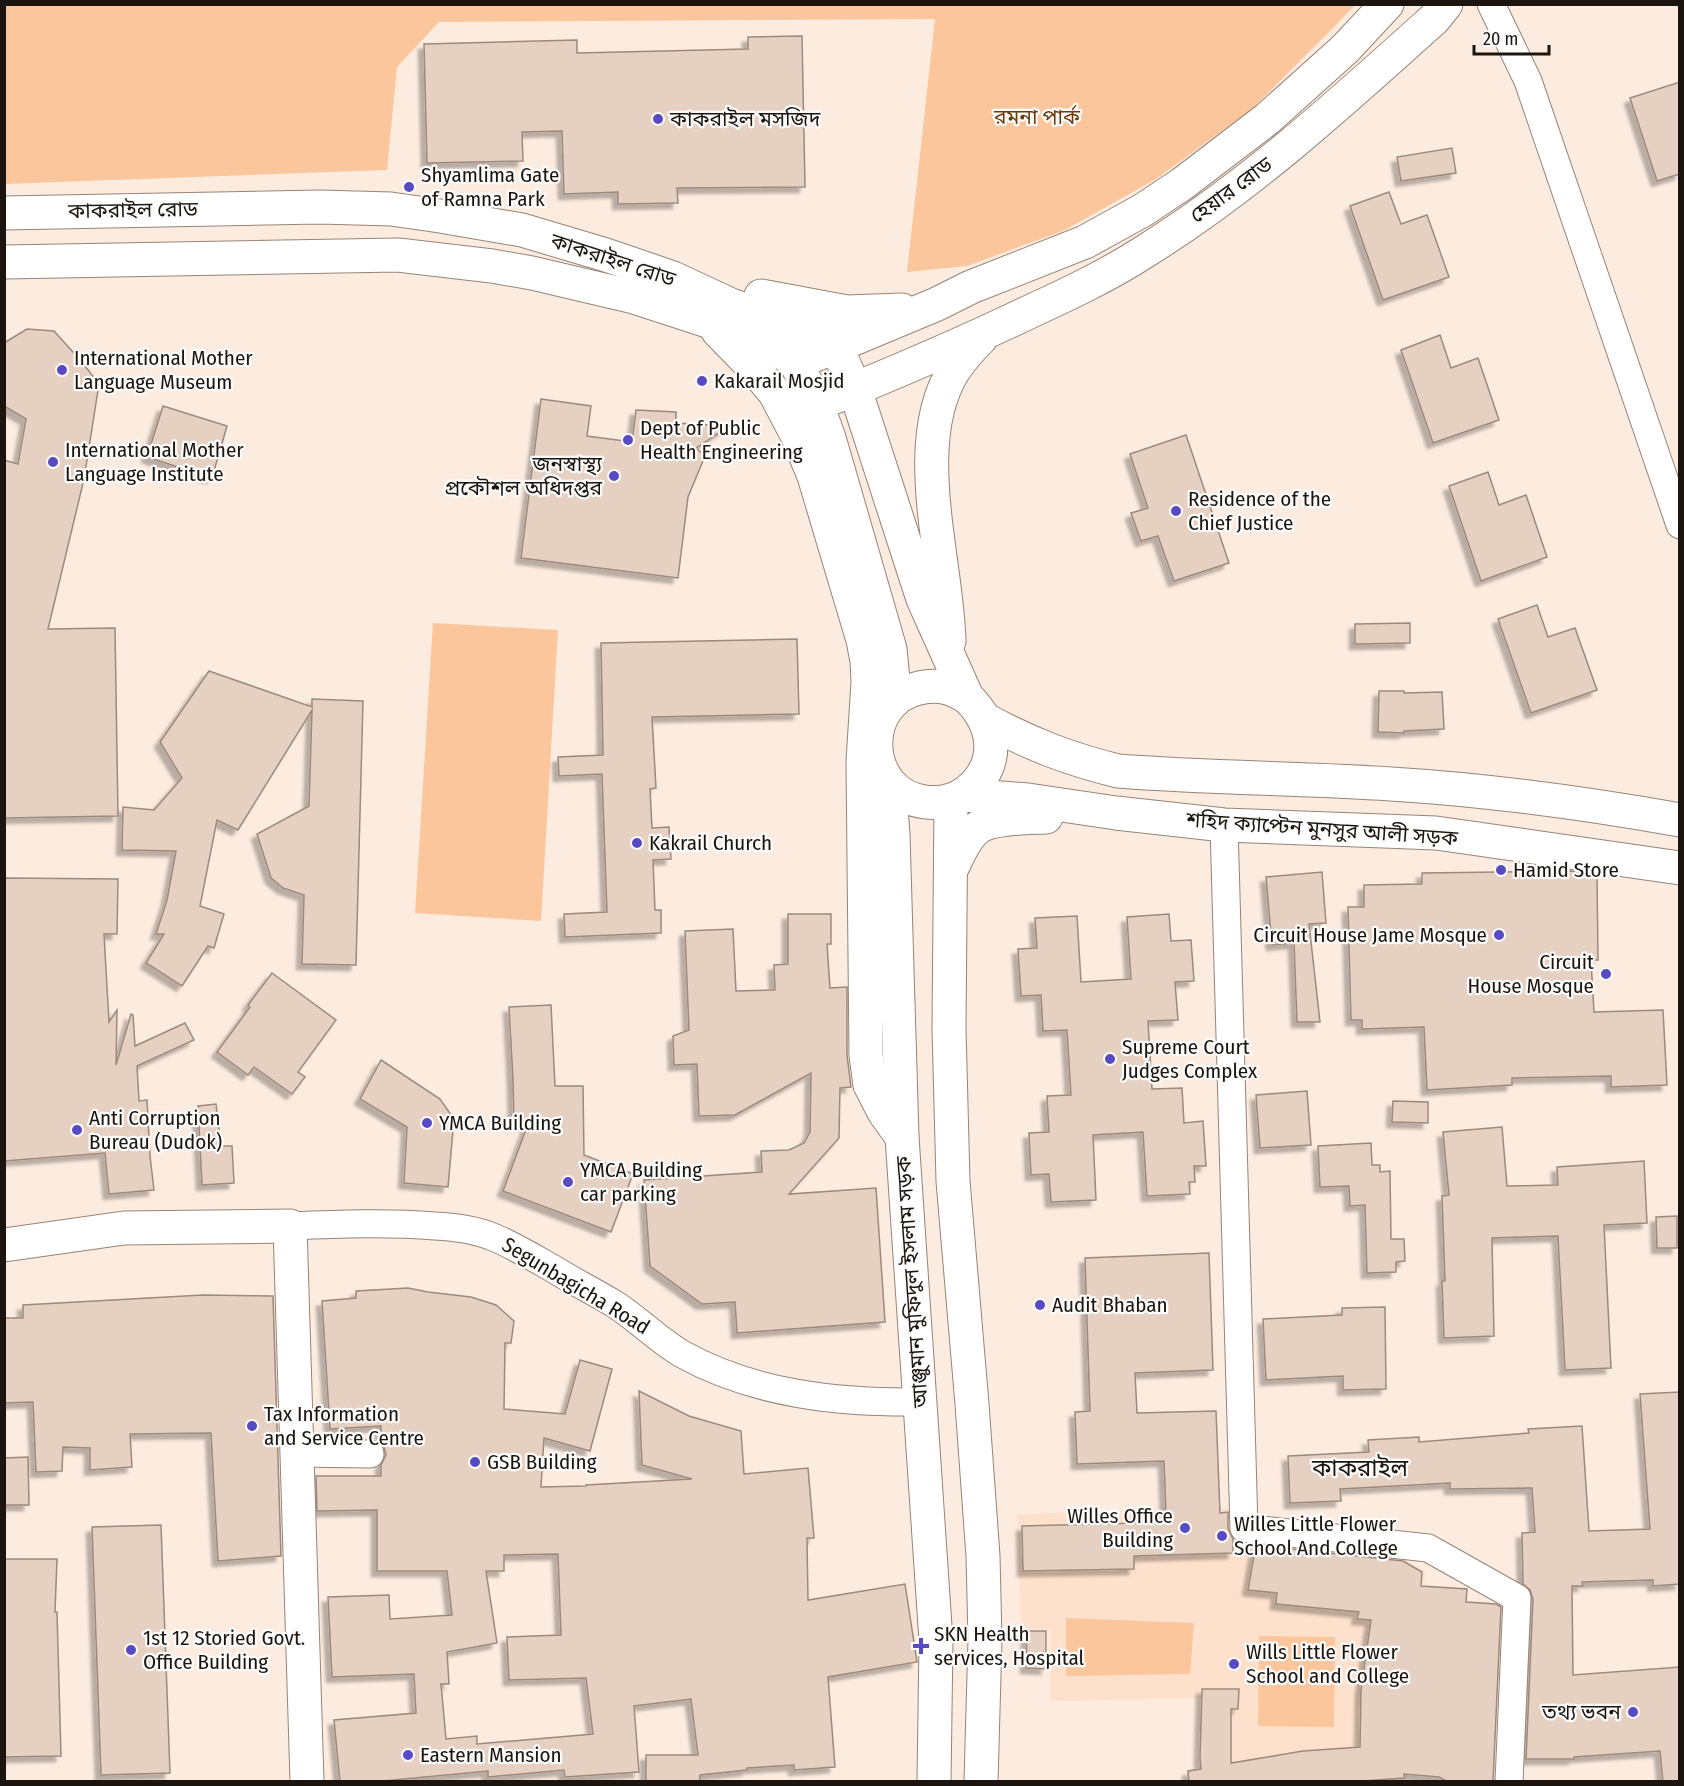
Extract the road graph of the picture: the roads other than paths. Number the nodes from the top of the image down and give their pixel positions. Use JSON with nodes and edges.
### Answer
{"nodes":[{"id":1,"x":1387,"y":4,"type":"edge"},
{"id":2,"x":1446,"y":4,"type":"edge"},
{"id":3,"x":1491,"y":4,"type":"edge"},
{"id":4,"x":4,"y":213,"type":"edge"},
{"id":5,"x":4,"y":262,"type":"edge"},
{"id":6,"x":673,"y":278,"type":"junction"},
{"id":7,"x":937,"y":304,"type":"junction"},
{"id":8,"x":708,"y":321,"type":"junction"},
{"id":9,"x":986,"y":332,"type":"junction"},
{"id":10,"x":836,"y":346,"type":"junction"},
{"id":11,"x":796,"y":363,"type":"junction"},
{"id":12,"x":855,"y":389,"type":"junction"},
{"id":13,"x":817,"y":405,"type":"junction"},
{"id":14,"x":1680,"y":525,"type":"edge"},
{"id":15,"x":950,"y":660,"type":"junction"},
{"id":16,"x":977,"y":708,"type":"junction"},
{"id":17,"x":881,"y":717,"type":"junction"},
{"id":18,"x":889,"y":783,"type":"junction"},
{"id":19,"x":957,"y":798,"type":"junction"},
{"id":20,"x":1116,"y":813,"type":"junction"},
{"id":21,"x":1680,"y":820,"type":"edge"},
{"id":22,"x":1224,"y":825,"type":"junction"},
{"id":23,"x":1680,"y":868,"type":"edge"},
{"id":24,"x":949,"y":874,"type":"junction"},
{"id":25,"x":903,"y":1137,"type":"junction"},
{"id":26,"x":290,"y":1226,"type":"junction"},
{"id":27,"x":4,"y":1245,"type":"edge"},
{"id":28,"x":920,"y":1402,"type":"junction"},
{"id":29,"x":297,"y":1453,"type":"junction"},
{"id":30,"x":370,"y":1454,"type":"dead end"},
{"id":31,"x":307,"y":1782,"type":"edge"},
{"id":32,"x":934,"y":1782,"type":"edge"},
{"id":33,"x":981,"y":1782,"type":"edge"},
{"id":34,"x":1509,"y":1782,"type":"edge"}],
"edges":[{"from":1,"to":7,"type":"main road"},
{"from":2,"to":9,"type":"main road","name":"হেয়ার রোড"},
{"from":3,"to":14,"type":"street"},
{"from":4,"to":6,"type":"main road","name":"কাকরাইল রোড"},
{"from":5,"to":8,"type":"main road","name":"কাকরাইল রোড"},
{"from":6,"to":7,"type":"main road"},
{"from":6,"to":10,"type":"main road","name":"কাকরাইল রোড"},
{"from":7,"to":10,"type":"main road"},
{"from":8,"to":11,"type":"main road","name":"কাকরাইল রোড"},
{"from":8,"to":17,"type":"main road"},
{"from":9,"to":12,"type":"main road","name":"হেয়ার রোড"},
{"from":9,"to":15,"type":"main road"},
{"from":10,"to":11,"type":"main road"},
{"from":10,"to":12,"type":"main road"},
{"from":11,"to":13,"type":"main road"},
{"from":12,"to":13,"type":"main road","name":"হেয়ার রোড"},
{"from":12,"to":15,"type":"main road"},
{"from":13,"to":17,"type":"main road"},
{"from":15,"to":16,"type":"main road"},
{"from":16,"to":17,"type":"main road"},
{"from":16,"to":19,"type":"main road"},
{"from":16,"to":21,"type":"main road"},
{"from":17,"to":18,"type":"main road"},
{"from":17,"to":25,"type":"main road"},
{"from":18,"to":19,"type":"main road"},
{"from":18,"to":25,"type":"main road","name":"আঞ্জুমান মুফিদুল ইসলাম সড়ক"},
{"from":19,"to":20,"type":"main road","name":"শহিদ ক্যাপ্টেন মুনসুর আলী সড়ক"},
{"from":19,"to":24,"type":"main road"},
{"from":20,"to":22,"type":"main road","name":"শহিদ ক্যাপ্টেন মুনসুর আলী সড়ক"},
{"from":20,"to":24,"type":"main road"},
{"from":22,"to":23,"type":"main road","name":"শহিদ ক্যাপ্টেন মুনসুর আলী সড়ক"},
{"from":22,"to":34,"type":"street"},
{"from":24,"to":33,"type":"main road"},
{"from":25,"to":28,"type":"main road","name":"আঞ্জুমান মুফিদুল ইসলাম সড়ক"},
{"from":26,"to":27,"type":"main road","name":"Segunbagicha Road"},
{"from":26,"to":28,"type":"street","name":"Segunbagicha Road"},
{"from":26,"to":29,"type":"main road"},
{"from":28,"to":32,"type":"main road","name":"আঞ্জুমান মুফিদুল ইসলাম সড়ক"},
{"from":29,"to":30,"type":"street"},
{"from":29,"to":31,"type":"main road"}]}
